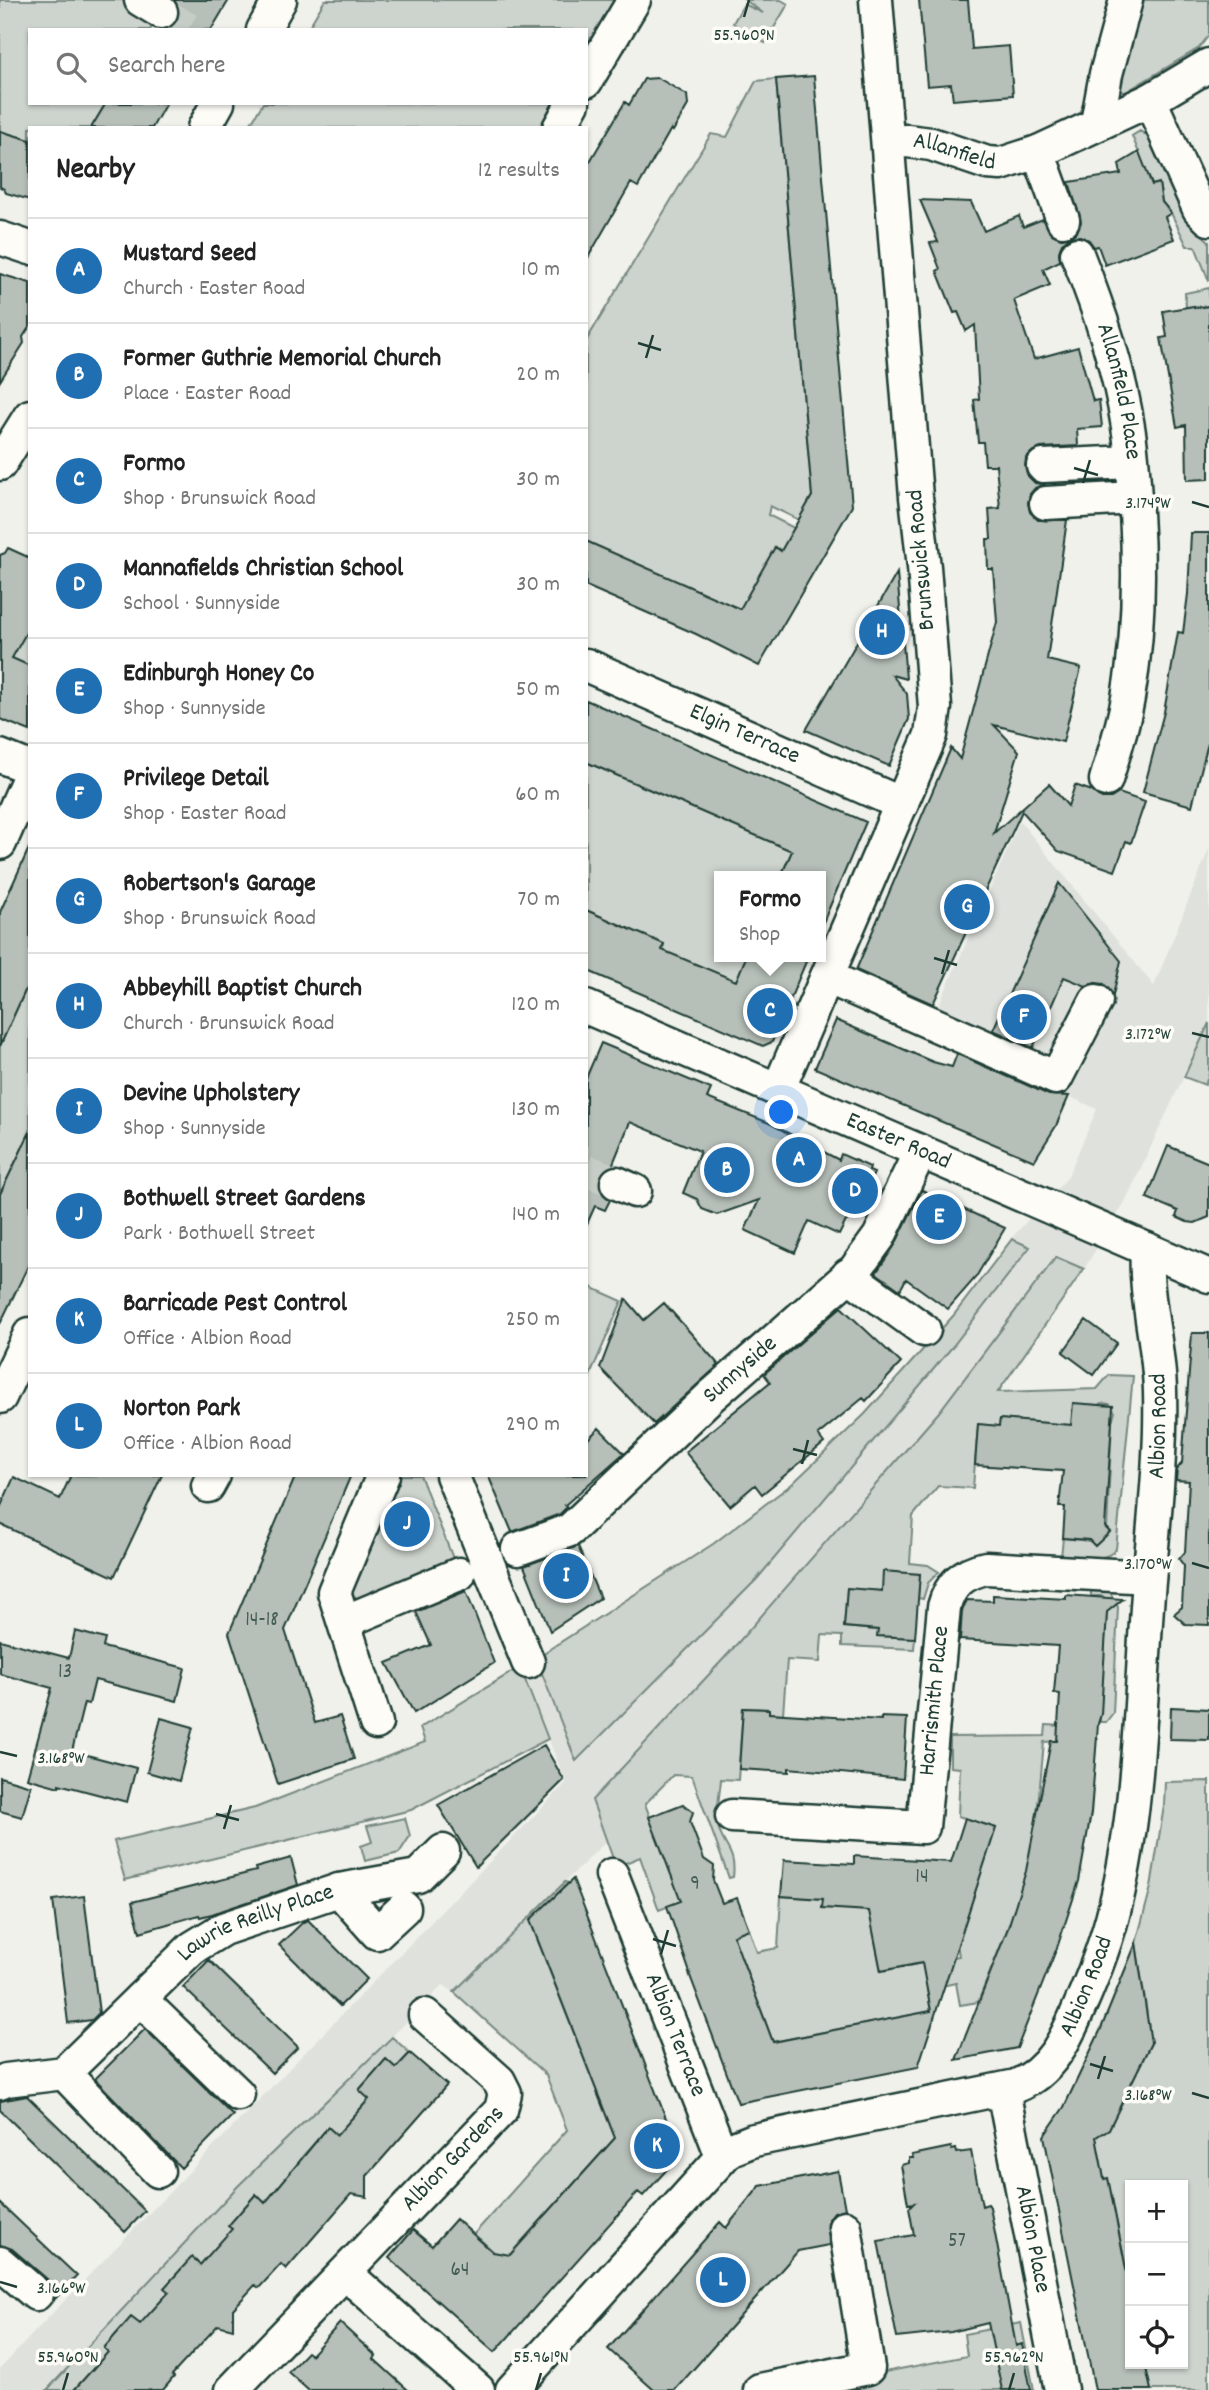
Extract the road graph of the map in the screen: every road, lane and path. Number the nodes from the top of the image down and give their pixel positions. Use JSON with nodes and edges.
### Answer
{"nodes":[{"id":1,"x":281,"y":0,"type":"edge"},
{"id":2,"x":634,"y":0,"type":"edge"},
{"id":3,"x":876,"y":0,"type":"edge"},
{"id":4,"x":1126,"y":0,"type":"edge"},
{"id":5,"x":263,"y":28,"type":"edge"},
{"id":6,"x":1209,"y":65,"type":"edge"},
{"id":7,"x":588,"y":78,"type":"edge"},
{"id":8,"x":1150,"y":100,"type":"junction"},
{"id":9,"x":217,"y":105,"type":"edge"},
{"id":10,"x":572,"y":105,"type":"edge"},
{"id":11,"x":1097,"y":123,"type":"junction"},
{"id":12,"x":205,"y":126,"type":"edge"},
{"id":13,"x":560,"y":126,"type":"edge"},
{"id":14,"x":888,"y":142,"type":"junction"},
{"id":15,"x":1038,"y":152,"type":"junction"},
{"id":16,"x":1209,"y":219,"type":"edge"},
{"id":17,"x":1063,"y":220,"type":"dead end"},
{"id":18,"x":0,"y":239,"type":"edge"},
{"id":19,"x":28,"y":247,"type":"edge"},
{"id":20,"x":1077,"y":254,"type":"dead end"},
{"id":21,"x":28,"y":419,"type":"edge"},
{"id":22,"x":1132,"y":461,"type":"junction"},
{"id":23,"x":0,"y":464,"type":"edge"},
{"id":24,"x":1043,"y":466,"type":"dead end"},
{"id":25,"x":1135,"y":498,"type":"junction"},
{"id":26,"x":1046,"y":503,"type":"dead end"},
{"id":27,"x":588,"y":666,"type":"edge"},
{"id":28,"x":0,"y":756,"type":"edge"},
{"id":29,"x":28,"y":767,"type":"edge"},
{"id":30,"x":28,"y":780,"type":"edge"},
{"id":31,"x":1107,"y":780,"type":"dead end"},
{"id":32,"x":902,"y":804,"type":"junction"},
{"id":33,"x":0,"y":843,"type":"edge"},
{"id":34,"x":827,"y":977,"type":"junction"},
{"id":35,"x":1096,"y":1001,"type":"dead end"},
{"id":36,"x":588,"y":1008,"type":"edge"},
{"id":37,"x":778,"y":1090,"type":"junction"},
{"id":38,"x":920,"y":1152,"type":"junction"},
{"id":39,"x":1147,"y":1249,"type":"junction"},
{"id":40,"x":848,"y":1275,"type":"junction"},
{"id":41,"x":1209,"y":1276,"type":"edge"},
{"id":42,"x":924,"y":1331,"type":"dead end"},
{"id":43,"x":28,"y":1338,"type":"edge"},
{"id":44,"x":0,"y":1398,"type":"edge"},
{"id":45,"x":382,"y":1477,"type":"edge"},
{"id":46,"x":453,"y":1477,"type":"edge"},
{"id":47,"x":518,"y":1549,"type":"dead end"},
{"id":48,"x":459,"y":1574,"type":"dead end"},
{"id":49,"x":1149,"y":1577,"type":"junction"},
{"id":50,"x":344,"y":1622,"type":"junction"},
{"id":51,"x":528,"y":1662,"type":"dead end"},
{"id":52,"x":376,"y":1723,"type":"dead end"},
{"id":53,"x":732,"y":1816,"type":"dead end"},
{"id":54,"x":443,"y":1851,"type":"dead end"},
{"id":55,"x":612,"y":1875,"type":"dead end"},
{"id":56,"x":338,"y":1890,"type":"junction"},
{"id":57,"x":404,"y":1908,"type":"dead end"},
{"id":58,"x":140,"y":1999,"type":"junction"},
{"id":59,"x":425,"y":2015,"type":"dead end"},
{"id":60,"x":64,"y":2073,"type":"junction"},
{"id":61,"x":0,"y":2083,"type":"edge"},
{"id":62,"x":1003,"y":2090,"type":"junction"},
{"id":63,"x":237,"y":2094,"type":"dead end"},
{"id":64,"x":722,"y":2156,"type":"junction"},
{"id":65,"x":158,"y":2171,"type":"dead end"},
{"id":66,"x":845,"y":2227,"type":"dead end"},
{"id":67,"x":0,"y":2263,"type":"edge"},
{"id":68,"x":345,"y":2273,"type":"junction"},
{"id":69,"x":36,"y":2294,"type":"dead end"},
{"id":70,"x":232,"y":2390,"type":"edge"},
{"id":71,"x":478,"y":2390,"type":"edge"},
{"id":72,"x":512,"y":2390,"type":"edge"},
{"id":73,"x":760,"y":2390,"type":"edge"},
{"id":74,"x":1060,"y":2390,"type":"edge"}],
"edges":[{"from":1,"to":5,"type":"street"},
{"from":2,"to":7,"type":"street"},
{"from":3,"to":14,"type":"street","name":"Brunswick Road"},
{"from":4,"to":11,"type":"street"},
{"from":6,"to":8,"type":"street","name":"Allanfield"},
{"from":8,"to":11,"type":"street","name":"Allanfield"},
{"from":8,"to":16,"type":"street"},
{"from":9,"to":12,"type":"street"},
{"from":10,"to":13,"type":"street"},
{"from":11,"to":15,"type":"street","name":"Allanfield"},
{"from":14,"to":15,"type":"street","name":"Allanfield"},
{"from":14,"to":32,"type":"street","name":"Brunswick Road"},
{"from":15,"to":17,"type":"street"},
{"from":18,"to":19,"type":"street"},
{"from":20,"to":22,"type":"street","name":"Allanfield Place"},
{"from":21,"to":23,"type":"street"},
{"from":22,"to":24,"type":"street"},
{"from":22,"to":25,"type":"street","name":"Allanfield Place"},
{"from":25,"to":26,"type":"street"},
{"from":25,"to":31,"type":"street","name":"Allanfield Place"},
{"from":27,"to":32,"type":"street","name":"Elgin Terrace"},
{"from":28,"to":29,"type":"street"},
{"from":30,"to":33,"type":"street"},
{"from":32,"to":34,"type":"street","name":"Brunswick Road"},
{"from":34,"to":35,"type":"street"},
{"from":34,"to":37,"type":"street","name":"Brunswick Road"},
{"from":36,"to":37,"type":"street","name":"Easter Road"},
{"from":37,"to":38,"type":"street","name":"Easter Road"},
{"from":38,"to":39,"type":"street","name":"Easter Road"},
{"from":38,"to":40,"type":"street","name":"Sunnyside"},
{"from":39,"to":41,"type":"street","name":"Easter Road"},
{"from":39,"to":49,"type":"street","name":"Albion Road"},
{"from":40,"to":42,"type":"street"},
{"from":40,"to":47,"type":"street","name":"Sunnyside"},
{"from":43,"to":44,"type":"street"},
{"from":45,"to":50,"type":"street"},
{"from":46,"to":51,"type":"street"},
{"from":48,"to":50,"type":"street"},
{"from":49,"to":53,"type":"street","name":"Harrismith Place"},
{"from":49,"to":62,"type":"street","name":"Albion Road"},
{"from":50,"to":52,"type":"street"},
{"from":54,"to":56,"type":"street"},
{"from":55,"to":64,"type":"street","name":"Albion Terrace"},
{"from":56,"to":57,"type":"street","name":"Lawrie Reilly Place"},
{"from":56,"to":58,"type":"street","name":"Lawrie Reilly Place"},
{"from":58,"to":60,"type":"street","name":"Lawrie Reilly Place"},
{"from":58,"to":63,"type":"street"},
{"from":59,"to":68,"type":"street","name":"Albion Gardens"},
{"from":60,"to":61,"type":"street"},
{"from":60,"to":65,"type":"street"},
{"from":62,"to":64,"type":"street","name":"Albion Road"},
{"from":62,"to":74,"type":"street","name":"Albion Place"},
{"from":64,"to":72,"type":"street","name":"Albion Road"},
{"from":66,"to":73,"type":"street"},
{"from":67,"to":69,"type":"street"},
{"from":68,"to":70,"type":"street","name":"Albion Gardens"},
{"from":68,"to":71,"type":"street"}]}
